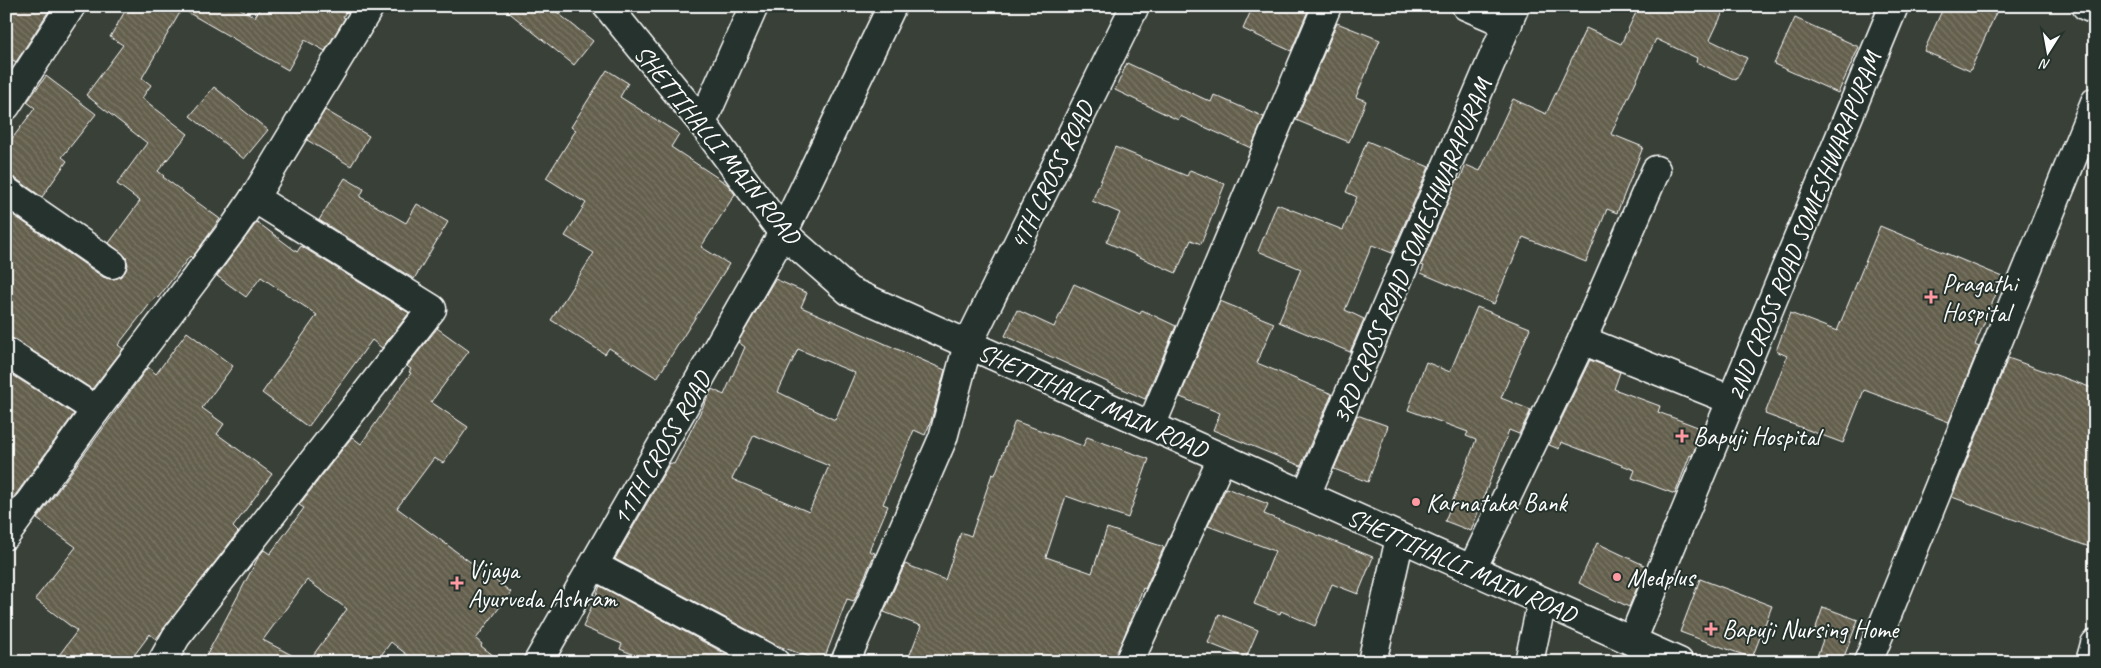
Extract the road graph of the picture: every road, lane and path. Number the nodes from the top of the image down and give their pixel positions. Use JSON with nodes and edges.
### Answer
{"nodes":[{"id":1,"x":71,"y":6,"type":"edge"},
{"id":2,"x":370,"y":6,"type":"edge"},
{"id":3,"x":607,"y":6,"type":"edge"},
{"id":4,"x":754,"y":6,"type":"edge"},
{"id":5,"x":892,"y":6,"type":"edge"},
{"id":6,"x":1134,"y":6,"type":"edge"},
{"id":7,"x":1328,"y":6,"type":"edge"},
{"id":8,"x":1466,"y":6,"type":"edge"},
{"id":9,"x":1894,"y":6,"type":"edge"},
{"id":10,"x":2086,"y":6,"type":"edge"},
{"id":11,"x":2095,"y":10,"type":"edge"},
{"id":12,"x":1512,"y":15,"type":"edge"},
{"id":13,"x":2095,"y":102,"type":"edge"},
{"id":14,"x":6,"y":106,"type":"edge"},
{"id":15,"x":702,"y":123,"type":"junction"},
{"id":16,"x":1656,"y":170,"type":"dead end"},
{"id":17,"x":6,"y":191,"type":"edge"},
{"id":18,"x":254,"y":198,"type":"junction"},
{"id":19,"x":783,"y":233,"type":"junction"},
{"id":20,"x":112,"y":264,"type":"dead end"},
{"id":21,"x":1582,"y":340,"type":"junction"},
{"id":22,"x":968,"y":344,"type":"junction"},
{"id":23,"x":6,"y":352,"type":"edge"},
{"id":24,"x":1730,"y":400,"type":"junction"},
{"id":25,"x":96,"y":410,"type":"junction"},
{"id":26,"x":1151,"y":426,"type":"junction"},
{"id":27,"x":1222,"y":458,"type":"junction"},
{"id":28,"x":1306,"y":495,"type":"junction"},
{"id":29,"x":6,"y":535,"type":"edge"},
{"id":30,"x":1400,"y":538,"type":"junction"},
{"id":31,"x":595,"y":566,"type":"junction"},
{"id":32,"x":1472,"y":569,"type":"junction"},
{"id":33,"x":1542,"y":601,"type":"junction"},
{"id":34,"x":1632,"y":641,"type":"junction"},
{"id":35,"x":2095,"y":644,"type":"edge"},
{"id":36,"x":162,"y":662,"type":"edge"},
{"id":37,"x":538,"y":662,"type":"edge"},
{"id":38,"x":775,"y":662,"type":"edge"},
{"id":39,"x":845,"y":662,"type":"edge"},
{"id":40,"x":1130,"y":662,"type":"edge"},
{"id":41,"x":1372,"y":662,"type":"edge"},
{"id":42,"x":1529,"y":662,"type":"edge"},
{"id":43,"x":1679,"y":662,"type":"edge"},
{"id":44,"x":1868,"y":662,"type":"edge"},
{"id":45,"x":2090,"y":662,"type":"edge"}],
"edges":[{"from":1,"to":14,"type":"street"},
{"from":2,"to":18,"type":"street"},
{"from":3,"to":15,"type":"street","name":"SHETTIHALLI MAIN ROAD"},
{"from":4,"to":15,"type":"street"},
{"from":5,"to":19,"type":"street","name":"11TH CROSS ROAD"},
{"from":6,"to":22,"type":"street","name":"4TH CROSS ROAD"},
{"from":7,"to":26,"type":"street"},
{"from":8,"to":12,"type":"street"},
{"from":9,"to":24,"type":"street","name":"2ND CROSS ROAD SOMESHWARAPURAM"},
{"from":10,"to":11,"type":"street"},
{"from":12,"to":28,"type":"street","name":"3RD CROSS ROAD SOMESHWARAPURAM"},
{"from":13,"to":44,"type":"street"},
{"from":15,"to":19,"type":"street","name":"SHETTIHALLI MAIN ROAD"},
{"from":16,"to":21,"type":"street"},
{"from":17,"to":20,"type":"street"},
{"from":18,"to":25,"type":"street"},
{"from":18,"to":36,"type":"street"},
{"from":19,"to":22,"type":"street","name":"SHETTIHALLI MAIN ROAD"},
{"from":19,"to":31,"type":"street","name":"11TH CROSS ROAD"},
{"from":21,"to":24,"type":"street"},
{"from":21,"to":32,"type":"street"},
{"from":22,"to":26,"type":"street","name":"SHETTIHALLI MAIN ROAD"},
{"from":22,"to":39,"type":"street","name":"4TH CROSS ROAD"},
{"from":23,"to":25,"type":"street"},
{"from":24,"to":34,"type":"street","name":"2ND CROSS ROAD SOMESHWARAPURAM"},
{"from":25,"to":29,"type":"street"},
{"from":26,"to":27,"type":"street","name":"SHETTIHALLI MAIN ROAD"},
{"from":27,"to":28,"type":"street","name":"SHETTIHALLI MAIN ROAD"},
{"from":27,"to":40,"type":"street"},
{"from":28,"to":30,"type":"street","name":"SHETTIHALLI MAIN ROAD"},
{"from":30,"to":32,"type":"street","name":"SHETTIHALLI MAIN ROAD"},
{"from":30,"to":41,"type":"street"},
{"from":31,"to":37,"type":"street","name":"11TH CROSS ROAD"},
{"from":31,"to":38,"type":"street"},
{"from":32,"to":33,"type":"street","name":"SHETTIHALLI MAIN ROAD"},
{"from":33,"to":34,"type":"street","name":"SHETTIHALLI MAIN ROAD"},
{"from":33,"to":42,"type":"street"},
{"from":34,"to":43,"type":"street","name":"SHETTIHALLI MAIN ROAD"},
{"from":35,"to":45,"type":"street"}]}
